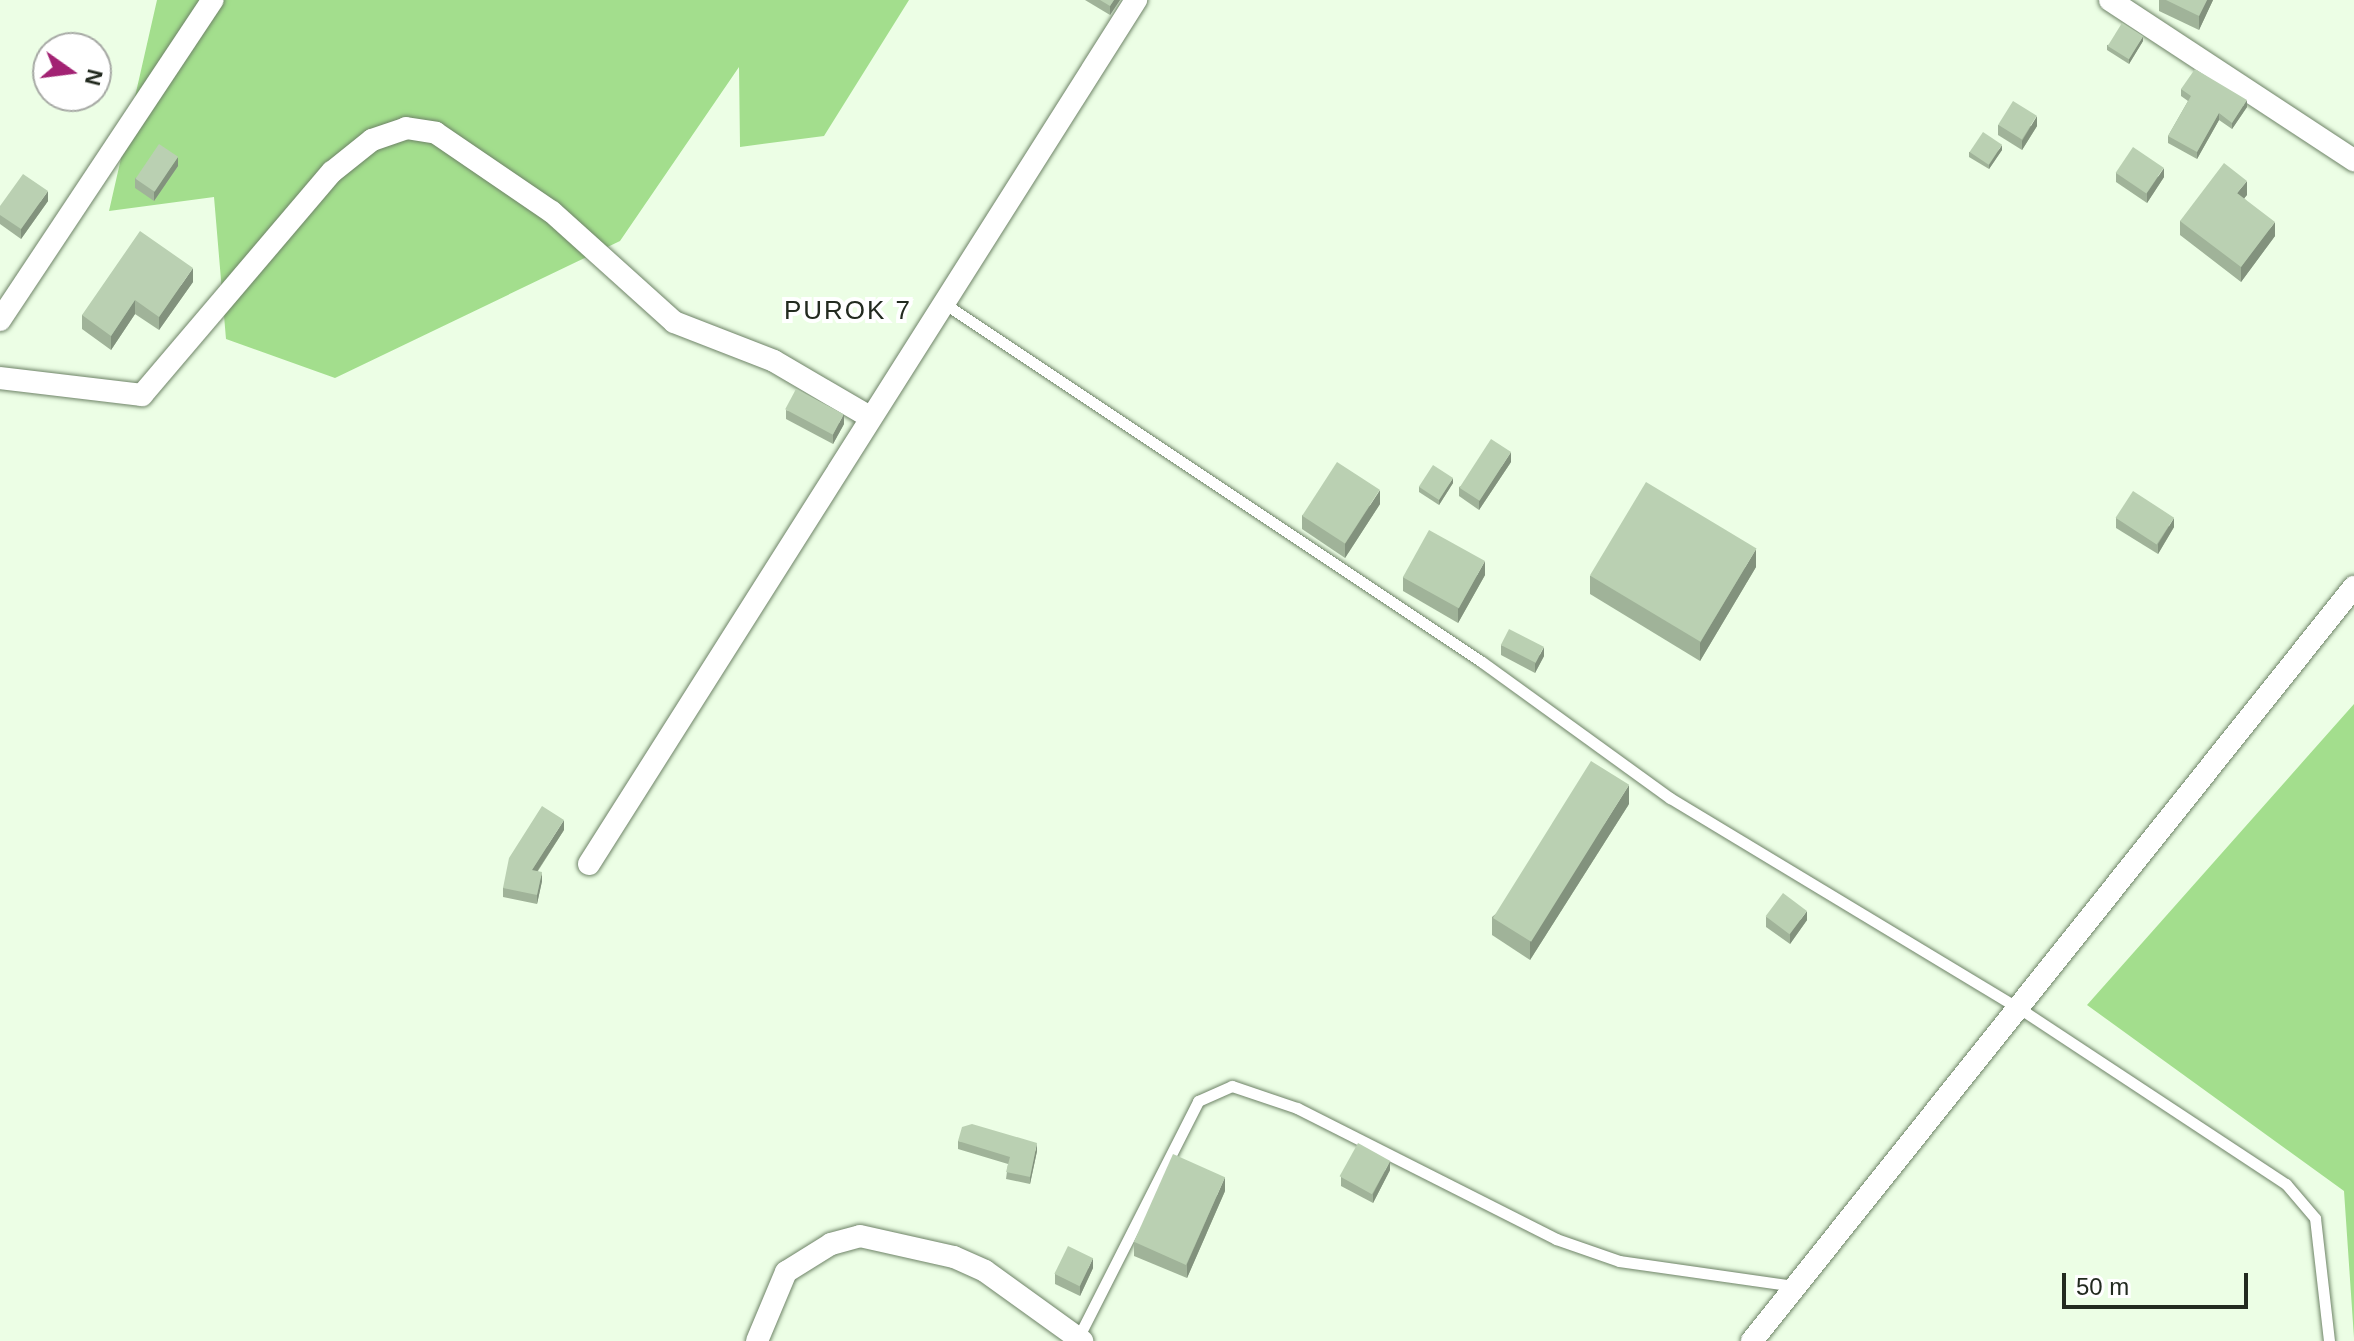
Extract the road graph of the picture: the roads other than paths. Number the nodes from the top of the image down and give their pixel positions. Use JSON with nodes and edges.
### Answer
{"nodes":[{"id":1,"x":213,"y":0,"type":"edge"},
{"id":2,"x":1136,"y":0,"type":"edge"},
{"id":3,"x":2110,"y":0,"type":"edge"},
{"id":4,"x":2354,"y":160,"type":"edge"},
{"id":5,"x":945,"y":304,"type":"junction"},
{"id":6,"x":0,"y":320,"type":"edge"},
{"id":7,"x":0,"y":378,"type":"edge"},
{"id":8,"x":868,"y":416,"type":"junction"},
{"id":9,"x":2354,"y":587,"type":"edge"},
{"id":10,"x":589,"y":864,"type":"dead end"},
{"id":11,"x":2022,"y":1010,"type":"junction"},
{"id":12,"x":1796,"y":1286,"type":"junction"},
{"id":13,"x":1080,"y":1340,"type":"edge"},
{"id":14,"x":757,"y":1341,"type":"edge"},
{"id":15,"x":1752,"y":1341,"type":"edge"},
{"id":16,"x":2329,"y":1341,"type":"edge"}],
"edges":[{"from":1,"to":6,"type":"street"},
{"from":2,"to":5,"type":"street"},
{"from":3,"to":4,"type":"street"},
{"from":5,"to":8,"type":"street"},
{"from":5,"to":11,"type":"lane"},
{"from":7,"to":8,"type":"street"},
{"from":8,"to":10,"type":"street"},
{"from":9,"to":11,"type":"street"},
{"from":11,"to":12,"type":"street"},
{"from":11,"to":16,"type":"lane"},
{"from":12,"to":13,"type":"lane"},
{"from":12,"to":15,"type":"street"},
{"from":13,"to":14,"type":"street"}]}
